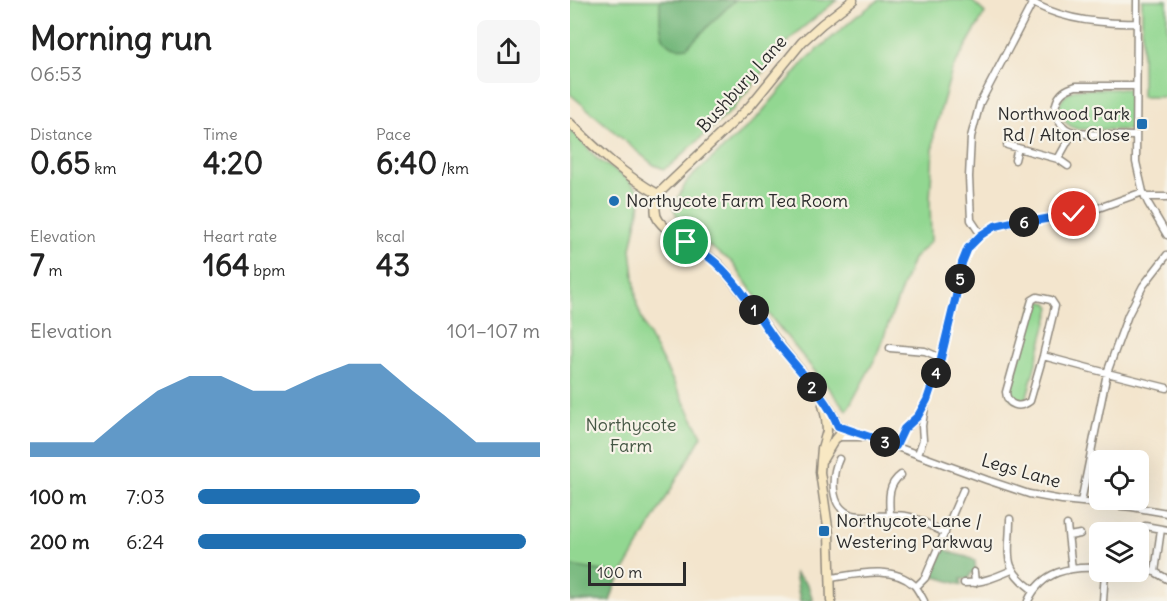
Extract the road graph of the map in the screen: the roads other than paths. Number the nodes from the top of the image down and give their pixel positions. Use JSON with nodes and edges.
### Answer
{"nodes":[{"id":1,"x":853,"y":0,"type":"edge"},
{"id":2,"x":1137,"y":0,"type":"edge"},
{"id":3,"x":1031,"y":1,"type":"edge"},
{"id":4,"x":1137,"y":23,"type":"junction"},
{"id":5,"x":1136,"y":86,"type":"junction"},
{"id":6,"x":570,"y":123,"type":"edge"},
{"id":7,"x":1073,"y":132,"type":"junction"},
{"id":8,"x":1135,"y":136,"type":"junction"},
{"id":9,"x":1008,"y":145,"type":"dead end"},
{"id":10,"x":1018,"y":148,"type":"junction"},
{"id":11,"x":1058,"y":159,"type":"junction"},
{"id":12,"x":1015,"y":160,"type":"dead end"},
{"id":13,"x":1068,"y":166,"type":"dead end"},
{"id":14,"x":658,"y":194,"type":"junction"},
{"id":15,"x":1144,"y":195,"type":"junction"},
{"id":16,"x":1167,"y":197,"type":"edge"},
{"id":17,"x":981,"y":235,"type":"junction"},
{"id":18,"x":1167,"y":235,"type":"edge"},
{"id":19,"x":1167,"y":255,"type":"edge"},
{"id":20,"x":890,"y":348,"type":"dead end"},
{"id":21,"x":1043,"y":356,"type":"junction"},
{"id":22,"x":941,"y":358,"type":"junction"},
{"id":23,"x":1107,"y":374,"type":"junction"},
{"id":24,"x":1167,"y":388,"type":"edge"},
{"id":25,"x":821,"y":398,"type":"junction"},
{"id":26,"x":925,"y":406,"type":"junction"},
{"id":27,"x":838,"y":427,"type":"junction"},
{"id":28,"x":827,"y":431,"type":"junction"},
{"id":29,"x":871,"y":437,"type":"junction"},
{"id":30,"x":836,"y":438,"type":"junction"},
{"id":31,"x":896,"y":446,"type":"junction"},
{"id":32,"x":918,"y":454,"type":"junction"},
{"id":33,"x":839,"y":459,"type":"dead end"},
{"id":34,"x":821,"y":463,"type":"junction"},
{"id":35,"x":901,"y":475,"type":"dead end"},
{"id":36,"x":963,"y":490,"type":"dead end"},
{"id":37,"x":1081,"y":502,"type":"junction"},
{"id":38,"x":1167,"y":513,"type":"edge"},
{"id":39,"x":890,"y":515,"type":"junction"},
{"id":40,"x":1010,"y":519,"type":"dead end"},
{"id":41,"x":1067,"y":525,"type":"dead end"},
{"id":42,"x":1149,"y":527,"type":"edge"},
{"id":43,"x":1002,"y":529,"type":"dead end"},
{"id":44,"x":1010,"y":530,"type":"junction"},
{"id":45,"x":1164,"y":530,"type":"edge"},
{"id":46,"x":945,"y":533,"type":"junction"},
{"id":47,"x":1080,"y":534,"type":"dead end"},
{"id":48,"x":1069,"y":536,"type":"junction"},
{"id":49,"x":1089,"y":568,"type":"edge"},
{"id":50,"x":1072,"y":569,"type":"junction"},
{"id":51,"x":1012,"y":570,"type":"junction"},
{"id":52,"x":1149,"y":571,"type":"edge"},
{"id":53,"x":974,"y":572,"type":"dead end"},
{"id":54,"x":1155,"y":572,"type":"junction"},
{"id":55,"x":831,"y":578,"type":"junction"},
{"id":56,"x":1167,"y":579,"type":"edge"},
{"id":57,"x":964,"y":582,"type":"dead end"},
{"id":58,"x":1104,"y":582,"type":"edge"},
{"id":59,"x":975,"y":583,"type":"junction"},
{"id":60,"x":916,"y":587,"type":"junction"},
{"id":61,"x":1033,"y":590,"type":"junction"},
{"id":62,"x":831,"y":601,"type":"edge"},
{"id":63,"x":924,"y":601,"type":"edge"},
{"id":64,"x":1028,"y":601,"type":"edge"},
{"id":65,"x":1103,"y":601,"type":"edge"}],
"edges":[{"from":1,"to":14,"type":"street","name":"Bushbury Lane"},
{"from":2,"to":4,"type":"street"},
{"from":3,"to":4,"type":"street"},
{"from":3,"to":17,"type":"street"},
{"from":4,"to":5,"type":"street"},
{"from":5,"to":7,"type":"street"},
{"from":5,"to":8,"type":"street"},
{"from":6,"to":14,"type":"street"},
{"from":7,"to":8,"type":"street"},
{"from":7,"to":11,"type":"street"},
{"from":8,"to":15,"type":"street"},
{"from":9,"to":10,"type":"street"},
{"from":10,"to":11,"type":"street"},
{"from":10,"to":12,"type":"street"},
{"from":11,"to":13,"type":"street"},
{"from":14,"to":25,"type":"street"},
{"from":15,"to":16,"type":"street"},
{"from":15,"to":17,"type":"street"},
{"from":15,"to":18,"type":"street"},
{"from":17,"to":22,"type":"street"},
{"from":19,"to":23,"type":"street"},
{"from":20,"to":22,"type":"street"},
{"from":21,"to":21,"type":"street"},
{"from":21,"to":23,"type":"street"},
{"from":22,"to":26,"type":"street"},
{"from":23,"to":24,"type":"street"},
{"from":23,"to":37,"type":"street"},
{"from":25,"to":27,"type":"street"},
{"from":25,"to":28,"type":"street"},
{"from":26,"to":31,"type":"street"},
{"from":26,"to":32,"type":"street"},
{"from":27,"to":28,"type":"street"},
{"from":27,"to":29,"type":"street","name":"Legs Lane"},
{"from":27,"to":30,"type":"street"},
{"from":28,"to":30,"type":"street"},
{"from":28,"to":34,"type":"street"},
{"from":29,"to":30,"type":"street","name":"Legs Lane"},
{"from":29,"to":31,"type":"street","name":"Legs Lane"},
{"from":30,"to":34,"type":"street"},
{"from":31,"to":32,"type":"street","name":"Legs Lane"},
{"from":32,"to":37,"type":"street","name":"Legs Lane"},
{"from":33,"to":39,"type":"street"},
{"from":34,"to":55,"type":"street"},
{"from":35,"to":39,"type":"street"},
{"from":36,"to":46,"type":"street"},
{"from":37,"to":38,"type":"street","name":"Legs Lane"},
{"from":39,"to":46,"type":"street"},
{"from":40,"to":44,"type":"street"},
{"from":41,"to":48,"type":"street"},
{"from":42,"to":45,"type":"street"},
{"from":43,"to":44,"type":"street"},
{"from":44,"to":51,"type":"street"},
{"from":45,"to":54,"type":"street"},
{"from":46,"to":60,"type":"street"},
{"from":47,"to":48,"type":"street"},
{"from":48,"to":50,"type":"street"},
{"from":49,"to":50,"type":"street"},
{"from":50,"to":61,"type":"street"},
{"from":51,"to":59,"type":"street"},
{"from":51,"to":61,"type":"street"},
{"from":52,"to":54,"type":"street"},
{"from":53,"to":59,"type":"street"},
{"from":54,"to":56,"type":"street"},
{"from":55,"to":60,"type":"street"},
{"from":55,"to":62,"type":"street"},
{"from":57,"to":59,"type":"street"},
{"from":58,"to":65,"type":"street"},
{"from":60,"to":63,"type":"street"},
{"from":61,"to":64,"type":"street"}]}
